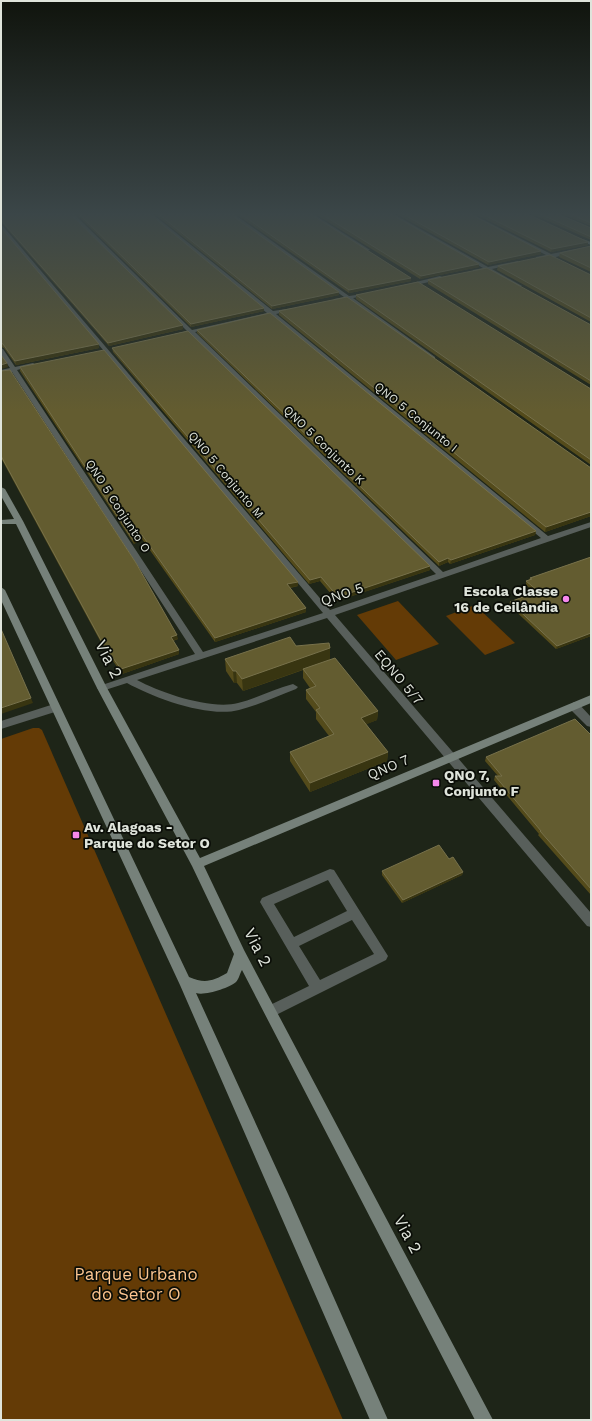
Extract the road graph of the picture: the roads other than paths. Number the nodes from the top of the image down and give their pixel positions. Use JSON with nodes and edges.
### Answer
{"nodes":[{"id":1,"x":46,"y":278,"type":"edge"},
{"id":2,"x":136,"y":278,"type":"edge"},
{"id":3,"x":229,"y":278,"type":"edge"},
{"id":4,"x":321,"y":278,"type":"edge"},
{"id":5,"x":412,"y":278,"type":"edge"},
{"id":6,"x":440,"y":278,"type":"edge"},
{"id":7,"x":506,"y":278,"type":"edge"},
{"id":8,"x":419,"y":283,"type":"junction"},
{"id":9,"x":403,"y":286,"type":"edge"},
{"id":10,"x":426,"y":287,"type":"edge"},
{"id":11,"x":522,"y":288,"type":"edge"},
{"id":12,"x":372,"y":293,"type":"edge"},
{"id":13,"x":349,"y":298,"type":"junction"},
{"id":14,"x":326,"y":302,"type":"edge"},
{"id":15,"x":294,"y":308,"type":"edge"},
{"id":16,"x":271,"y":313,"type":"junction"},
{"id":17,"x":190,"y":332,"type":"junction"},
{"id":18,"x":167,"y":337,"type":"edge"},
{"id":19,"x":1,"y":350,"type":"edge"},
{"id":20,"x":438,"y":361,"type":"edge"},
{"id":21,"x":37,"y":364,"type":"edge"},
{"id":22,"x":14,"y":369,"type":"junction"},
{"id":23,"x":1,"y":372,"type":"edge"},
{"id":24,"x":1,"y":489,"type":"edge"},
{"id":25,"x":4,"y":504,"type":"edge"},
{"id":26,"x":19,"y":521,"type":"junction"},
{"id":27,"x":1,"y":522,"type":"edge"},
{"id":28,"x":591,"y":524,"type":"edge"},
{"id":29,"x":547,"y":539,"type":"junction"},
{"id":30,"x":442,"y":575,"type":"junction"},
{"id":31,"x":1,"y":590,"type":"edge"},
{"id":32,"x":328,"y":614,"type":"junction"},
{"id":33,"x":201,"y":656,"type":"junction"},
{"id":34,"x":129,"y":680,"type":"junction"},
{"id":35,"x":294,"y":687,"type":"dead end"},
{"id":36,"x":102,"y":688,"type":"junction"},
{"id":37,"x":591,"y":699,"type":"edge"},
{"id":38,"x":574,"y":706,"type":"junction"},
{"id":39,"x":54,"y":708,"type":"junction"},
{"id":40,"x":591,"y":723,"type":"edge"},
{"id":41,"x":1,"y":726,"type":"edge"},
{"id":42,"x":450,"y":758,"type":"junction"},
{"id":43,"x":197,"y":864,"type":"junction"},
{"id":44,"x":354,"y":913,"type":"junction"},
{"id":45,"x":591,"y":922,"type":"edge"},
{"id":46,"x":291,"y":944,"type":"junction"},
{"id":47,"x":240,"y":954,"type":"junction"},
{"id":48,"x":184,"y":981,"type":"junction"},
{"id":49,"x":317,"y":987,"type":"junction"},
{"id":50,"x":271,"y":1011,"type":"junction"},
{"id":51,"x":379,"y":1420,"type":"edge"},
{"id":52,"x":484,"y":1420,"type":"edge"}],
"edges":[{"from":1,"to":32,"type":"street","name":"QNO 5 Conjunto M"},
{"from":2,"to":17,"type":"street","name":"QNO 5 Conjunto K"},
{"from":3,"to":16,"type":"street","name":"QNO 5 Conjunto I"},
{"from":4,"to":13,"type":"street"},
{"from":5,"to":8,"type":"street"},
{"from":6,"to":8,"type":"street"},
{"from":7,"to":11,"type":"street"},
{"from":8,"to":9,"type":"street"},
{"from":8,"to":10,"type":"street"},
{"from":12,"to":13,"type":"street"},
{"from":13,"to":14,"type":"street"},
{"from":13,"to":20,"type":"street"},
{"from":15,"to":16,"type":"street"},
{"from":16,"to":17,"type":"street"},
{"from":16,"to":29,"type":"street","name":"QNO 5 Conjunto I"},
{"from":17,"to":18,"type":"street"},
{"from":17,"to":30,"type":"street","name":"QNO 5 Conjunto K"},
{"from":19,"to":22,"type":"street","name":"QNO 5 Conjunto O"},
{"from":21,"to":22,"type":"street"},
{"from":22,"to":23,"type":"street"},
{"from":22,"to":33,"type":"street","name":"QNO 5 Conjunto O"},
{"from":24,"to":25,"type":"main road","name":"Via 2"},
{"from":25,"to":26,"type":"main road","name":"Via 2"},
{"from":26,"to":27,"type":"main road"},
{"from":26,"to":36,"type":"main road","name":"Via 2"},
{"from":28,"to":29,"type":"street","name":"QNO 5"},
{"from":29,"to":30,"type":"street","name":"QNO 5"},
{"from":30,"to":32,"type":"street","name":"QNO 5"},
{"from":31,"to":39,"type":"main road"},
{"from":32,"to":33,"type":"street","name":"QNO 5"},
{"from":32,"to":42,"type":"street","name":"EQNO 5/7"},
{"from":33,"to":34,"type":"street","name":"QNO 5"},
{"from":34,"to":35,"type":"street"},
{"from":34,"to":36,"type":"street","name":"QNO 5"},
{"from":36,"to":43,"type":"main road","name":"Via 2"},
{"from":37,"to":38,"type":"main road","name":"QNO 7"},
{"from":38,"to":40,"type":"street"},
{"from":38,"to":42,"type":"main road","name":"QNO 7"},
{"from":39,"to":41,"type":"street"},
{"from":39,"to":48,"type":"main road"},
{"from":42,"to":43,"type":"main road","name":"QNO 7"},
{"from":42,"to":45,"type":"street","name":"EQNO 5/7"},
{"from":43,"to":47,"type":"main road","name":"Via 2"},
{"from":44,"to":46,"type":"street"},
{"from":44,"to":46,"type":"street"},
{"from":44,"to":49,"type":"street"},
{"from":46,"to":49,"type":"street"},
{"from":47,"to":48,"type":"main road"},
{"from":47,"to":50,"type":"main road","name":"Via 2"},
{"from":48,"to":51,"type":"main road"},
{"from":49,"to":50,"type":"street"},
{"from":50,"to":52,"type":"main road","name":"Via 2"}]}
